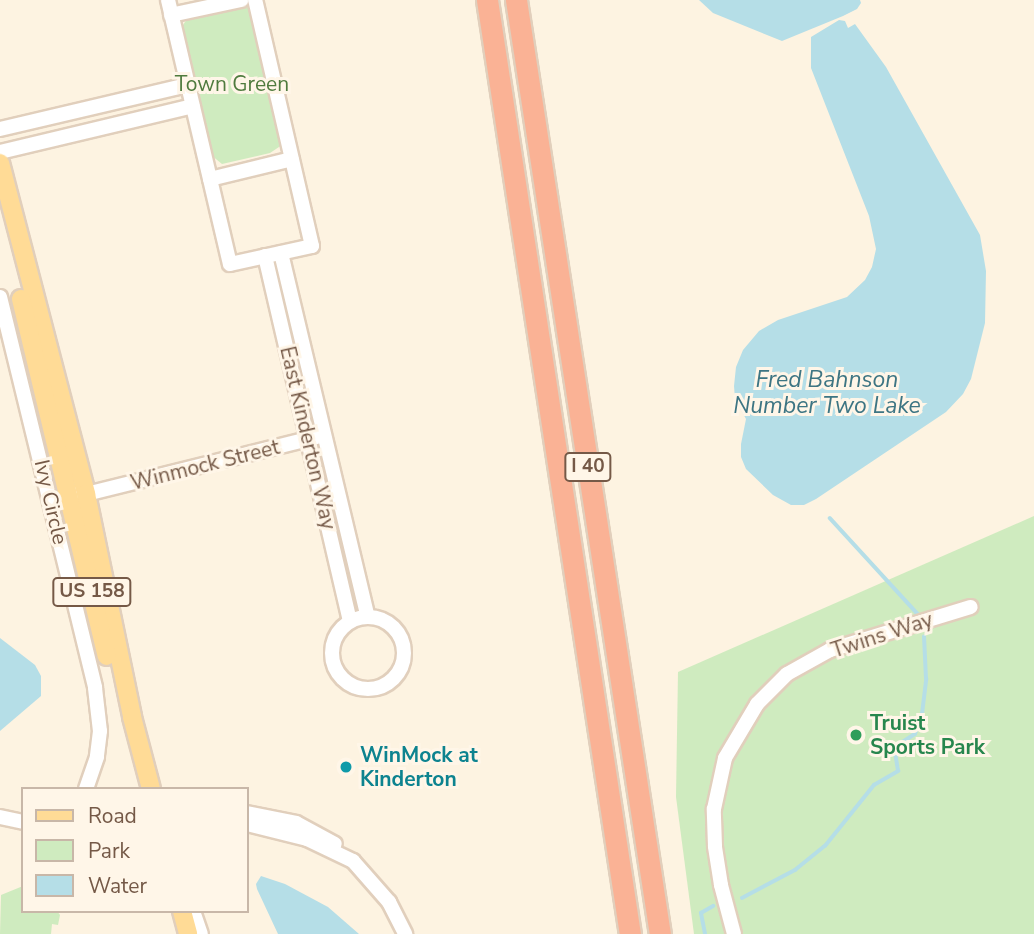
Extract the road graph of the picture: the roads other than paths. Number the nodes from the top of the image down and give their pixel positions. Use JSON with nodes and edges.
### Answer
{"nodes":[{"id":1,"x":168,"y":0,"type":"edge"},
{"id":2,"x":241,"y":0,"type":"edge"},
{"id":3,"x":255,"y":0,"type":"edge"},
{"id":4,"x":487,"y":0,"type":"edge"},
{"id":5,"x":516,"y":0,"type":"edge"},
{"id":6,"x":171,"y":15,"type":"junction"},
{"id":7,"x":188,"y":85,"type":"junction"},
{"id":8,"x":193,"y":106,"type":"junction"},
{"id":9,"x":0,"y":129,"type":"edge"},
{"id":10,"x":0,"y":152,"type":"edge"},
{"id":11,"x":292,"y":159,"type":"junction"},
{"id":12,"x":0,"y":163,"type":"edge"},
{"id":13,"x":210,"y":179,"type":"junction"},
{"id":14,"x":0,"y":210,"type":"edge"},
{"id":15,"x":281,"y":253,"type":"junction"},
{"id":16,"x":265,"y":256,"type":"junction"},
{"id":17,"x":0,"y":297,"type":"edge"},
{"id":18,"x":45,"y":395,"type":"junction"},
{"id":19,"x":324,"y":435,"type":"junction"},
{"id":20,"x":308,"y":439,"type":"junction"},
{"id":21,"x":86,"y":494,"type":"junction"},
{"id":22,"x":971,"y":607,"type":"dead end"},
{"id":23,"x":368,"y":617,"type":"junction"},
{"id":24,"x":351,"y":621,"type":"junction"},
{"id":25,"x":87,"y":787,"type":"edge"},
{"id":26,"x":139,"y":787,"type":"edge"},
{"id":27,"x":150,"y":787,"type":"edge"},
{"id":28,"x":248,"y":813,"type":"edge"},
{"id":29,"x":0,"y":817,"type":"edge"},
{"id":30,"x":21,"y":822,"type":"edge"},
{"id":31,"x":248,"y":824,"type":"edge"},
{"id":32,"x":271,"y":830,"type":"junction"},
{"id":33,"x":248,"y":831,"type":"edge"},
{"id":34,"x":345,"y":856,"type":"junction"},
{"id":35,"x":185,"y":918,"type":"edge"},
{"id":36,"x":201,"y":934,"type":"edge"},
{"id":37,"x":405,"y":934,"type":"edge"},
{"id":38,"x":630,"y":934,"type":"edge"},
{"id":39,"x":660,"y":934,"type":"edge"},
{"id":40,"x":734,"y":934,"type":"edge"}],
"edges":[{"from":1,"to":6,"type":"street"},
{"from":2,"to":6,"type":"street"},
{"from":3,"to":11,"type":"street"},
{"from":4,"to":38,"type":"highway","number":"I 40"},
{"from":5,"to":39,"type":"highway","number":"I 40"},
{"from":6,"to":7,"type":"street"},
{"from":7,"to":8,"type":"street"},
{"from":7,"to":9,"type":"street"},
{"from":8,"to":10,"type":"street"},
{"from":8,"to":13,"type":"street"},
{"from":11,"to":13,"type":"street"},
{"from":11,"to":15,"type":"street"},
{"from":12,"to":21,"type":"main road","number":"US 158"},
{"from":13,"to":16,"type":"street"},
{"from":14,"to":18,"type":"main road","number":"US 158"},
{"from":15,"to":16,"type":"street"},
{"from":15,"to":19,"type":"street","name":"East Kinderton Way"},
{"from":16,"to":20,"type":"street","name":"East Kinderton Way"},
{"from":17,"to":25,"type":"street","name":"Ivy Circle"},
{"from":18,"to":21,"type":"street"},
{"from":18,"to":26,"type":"main road","number":"US 158"},
{"from":19,"to":20,"type":"street","name":"Winmock Street"},
{"from":19,"to":23,"type":"street","name":"East Kinderton Way"},
{"from":20,"to":21,"type":"street","name":"Winmock Street"},
{"from":20,"to":24,"type":"street","name":"East Kinderton Way"},
{"from":21,"to":27,"type":"main road","number":"US 158"},
{"from":22,"to":40,"type":"street","name":"Twins Way"},
{"from":23,"to":24,"type":"street"},
{"from":23,"to":24,"type":"street"},
{"from":28,"to":34,"type":"street"},
{"from":29,"to":30,"type":"street"},
{"from":31,"to":32,"type":"street"},
{"from":32,"to":33,"type":"street"},
{"from":32,"to":34,"type":"street"},
{"from":34,"to":37,"type":"street"},
{"from":35,"to":36,"type":"street"}]}
